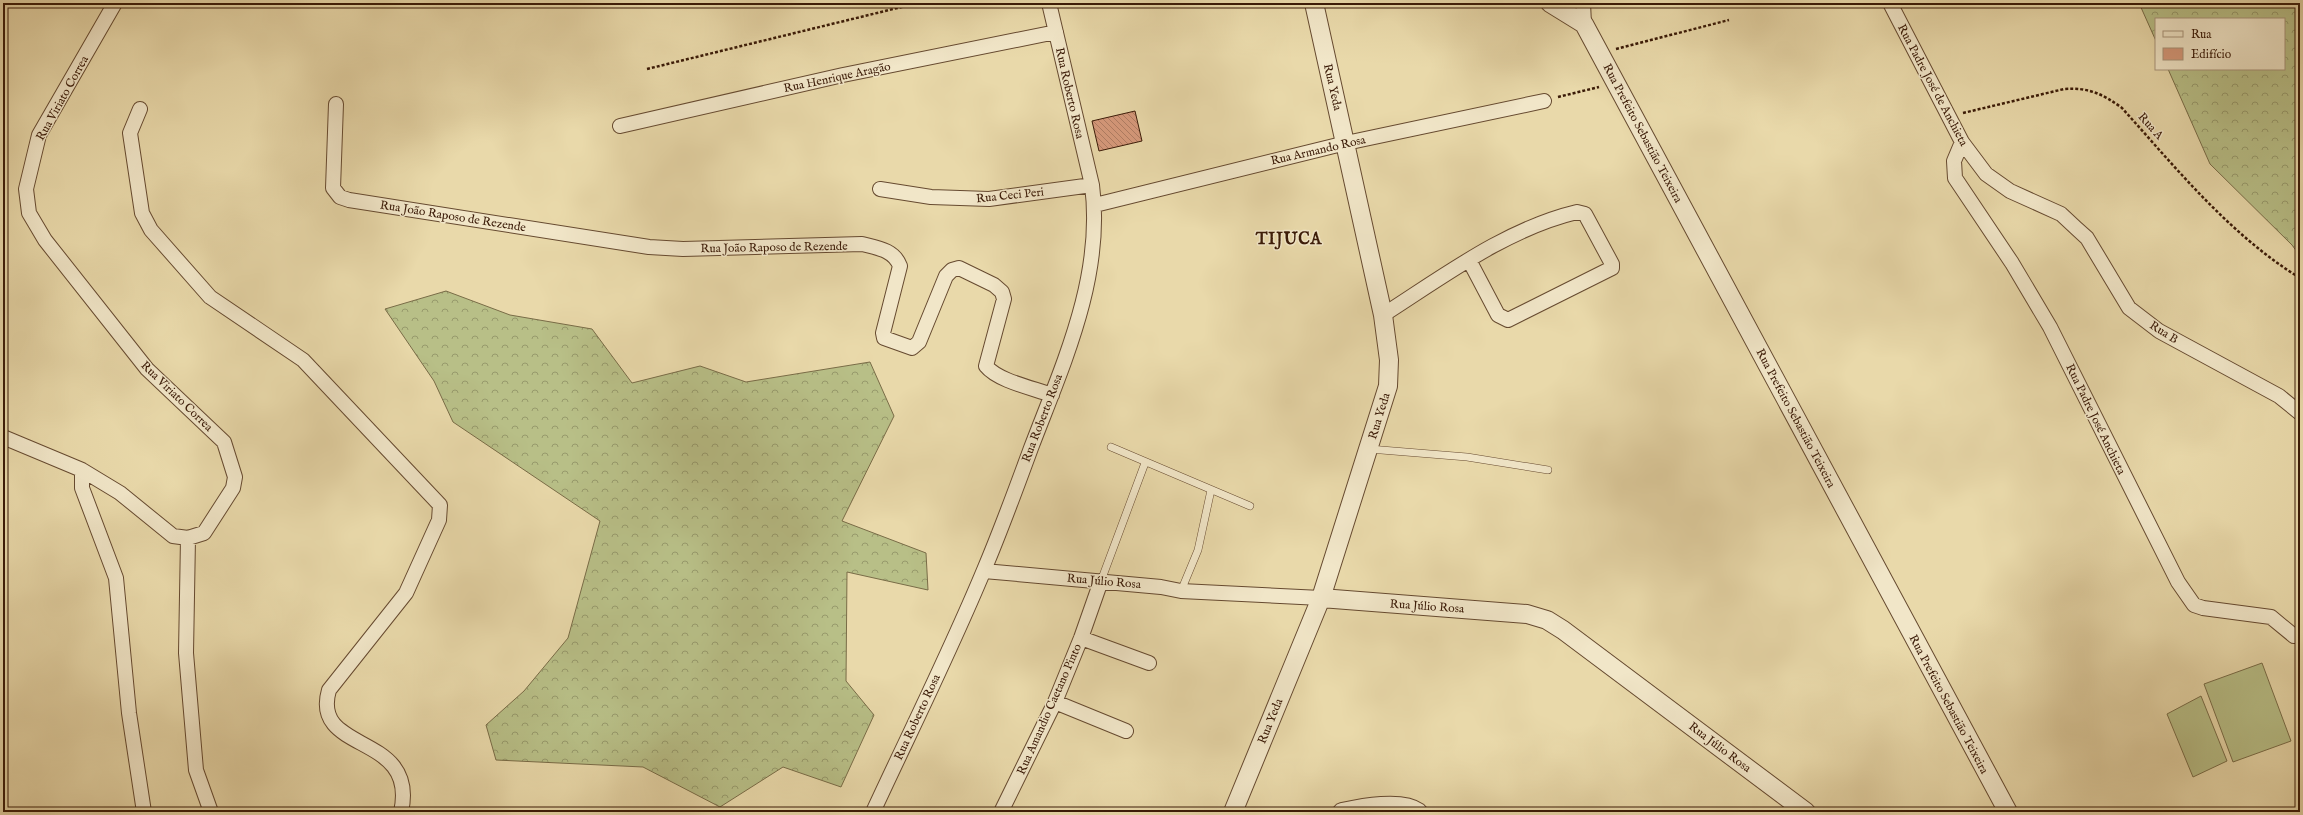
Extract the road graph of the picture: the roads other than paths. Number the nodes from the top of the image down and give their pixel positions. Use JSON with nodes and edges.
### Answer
{"nodes":[{"id":1,"x":115,"y":3,"type":"edge"},
{"id":2,"x":1049,"y":3,"type":"edge"},
{"id":3,"x":1314,"y":3,"type":"edge"},
{"id":4,"x":1550,"y":3,"type":"edge"},
{"id":5,"x":1583,"y":3,"type":"edge"},
{"id":6,"x":1890,"y":3,"type":"edge"},
{"id":7,"x":1584,"y":24,"type":"junction"},
{"id":8,"x":1056,"y":32,"type":"junction"},
{"id":9,"x":1544,"y":101,"type":"road end"},
{"id":10,"x":336,"y":104,"type":"dead end"},
{"id":11,"x":140,"y":109,"type":"dead end"},
{"id":12,"x":620,"y":126,"type":"dead end"},
{"id":13,"x":1962,"y":142,"type":"junction"},
{"id":14,"x":1346,"y":143,"type":"junction"},
{"id":15,"x":1092,"y":185,"type":"junction"},
{"id":16,"x":880,"y":188,"type":"dead end"},
{"id":17,"x":1095,"y":205,"type":"junction"},
{"id":18,"x":2061,"y":214,"type":"joint"},
{"id":19,"x":1469,"y":260,"type":"junction"},
{"id":20,"x":1383,"y":315,"type":"junction"},
{"id":21,"x":1052,"y":395,"type":"junction"},
{"id":22,"x":2300,"y":413,"type":"edge"},
{"id":23,"x":3,"y":437,"type":"edge"},
{"id":24,"x":1111,"y":447,"type":"dead end"},
{"id":25,"x":1368,"y":449,"type":"junction"},
{"id":26,"x":1145,"y":463,"type":"junction"},
{"id":27,"x":82,"y":470,"type":"junction"},
{"id":28,"x":1548,"y":470,"type":"dead end"},
{"id":29,"x":1210,"y":490,"type":"junction"},
{"id":30,"x":1250,"y":506,"type":"dead end"},
{"id":31,"x":188,"y":538,"type":"junction"},
{"id":32,"x":984,"y":571,"type":"junction"},
{"id":33,"x":1101,"y":581,"type":"junction"},
{"id":34,"x":1181,"y":591,"type":"junction"},
{"id":35,"x":1321,"y":598,"type":"junction"},
{"id":36,"x":2294,"y":636,"type":"dead end"},
{"id":37,"x":1081,"y":638,"type":"junction"},
{"id":38,"x":1148,"y":663,"type":"dead end"},
{"id":39,"x":1055,"y":702,"type":"junction"},
{"id":40,"x":1126,"y":731,"type":"dead end"},
{"id":41,"x":144,"y":812,"type":"edge"},
{"id":42,"x":211,"y":812,"type":"edge"},
{"id":43,"x":401,"y":812,"type":"edge"},
{"id":44,"x":873,"y":812,"type":"edge"},
{"id":45,"x":1001,"y":812,"type":"edge"},
{"id":46,"x":1233,"y":812,"type":"edge"},
{"id":47,"x":1342,"y":812,"type":"edge"},
{"id":48,"x":1418,"y":812,"type":"edge"},
{"id":49,"x":1806,"y":812,"type":"edge"},
{"id":50,"x":2008,"y":812,"type":"edge"}],
"edges":[{"from":1,"to":31,"type":"street","name":"Rua Viriato Correa"},
{"from":2,"to":8,"type":"street","name":"Rua Roberto Rosa"},
{"from":3,"to":14,"type":"street","name":"Rua Yeda"},
{"from":4,"to":7,"type":"street"},
{"from":5,"to":7,"type":"street"},
{"from":6,"to":13,"type":"street","name":"Rua Padre José de Anchieta"},
{"from":7,"to":50,"type":"street","name":"Rua Prefeito Sebastião Teixeira"},
{"from":8,"to":12,"type":"street","name":"Rua Henrique Aragão"},
{"from":8,"to":15,"type":"street","name":"Rua Roberto Rosa"},
{"from":9,"to":14,"type":"street","name":"Rua Armando Rosa"},
{"from":10,"to":21,"type":"street","name":"Rua João Raposo de Rezende"},
{"from":11,"to":43,"type":"street"},
{"from":13,"to":18,"type":"street","name":"Rua Padre José de Anchieta"},
{"from":13,"to":36,"type":"street","name":"Rua Padre José Anchieta"},
{"from":14,"to":17,"type":"street","name":"Rua Armando Rosa"},
{"from":14,"to":20,"type":"street","name":"Rua Yeda"},
{"from":15,"to":16,"type":"street","name":"Rua Ceci Peri"},
{"from":15,"to":17,"type":"street","name":"Rua Roberto Rosa"},
{"from":17,"to":21,"type":"street","name":"Rua Roberto Rosa"},
{"from":18,"to":22,"type":"street","name":"Rua B"},
{"from":19,"to":19,"type":"street"},
{"from":19,"to":20,"type":"street"},
{"from":20,"to":25,"type":"street","name":"Rua Yeda"},
{"from":21,"to":32,"type":"street","name":"Rua Roberto Rosa"},
{"from":23,"to":27,"type":"street"},
{"from":24,"to":26,"type":"lane"},
{"from":25,"to":28,"type":"lane"},
{"from":25,"to":35,"type":"street","name":"Rua Yeda"},
{"from":26,"to":29,"type":"lane"},
{"from":26,"to":33,"type":"lane"},
{"from":27,"to":31,"type":"street"},
{"from":27,"to":41,"type":"street"},
{"from":29,"to":30,"type":"lane"},
{"from":29,"to":34,"type":"lane"},
{"from":31,"to":42,"type":"street"},
{"from":32,"to":33,"type":"street","name":"Rua Júlio Rosa"},
{"from":32,"to":44,"type":"street","name":"Rua Roberto Rosa"},
{"from":33,"to":34,"type":"street","name":"Rua Júlio Rosa"},
{"from":33,"to":37,"type":"street","name":"Rua Amandio Caetano Pinto"},
{"from":34,"to":35,"type":"street","name":"Rua Júlio Rosa"},
{"from":35,"to":46,"type":"street","name":"Rua Yeda"},
{"from":35,"to":49,"type":"street","name":"Rua Júlio Rosa"},
{"from":37,"to":38,"type":"street"},
{"from":37,"to":39,"type":"street","name":"Rua Amandio Caetano Pinto"},
{"from":39,"to":40,"type":"street"},
{"from":39,"to":45,"type":"street","name":"Rua Amandio Caetano Pinto"},
{"from":47,"to":48,"type":"street"}]}
